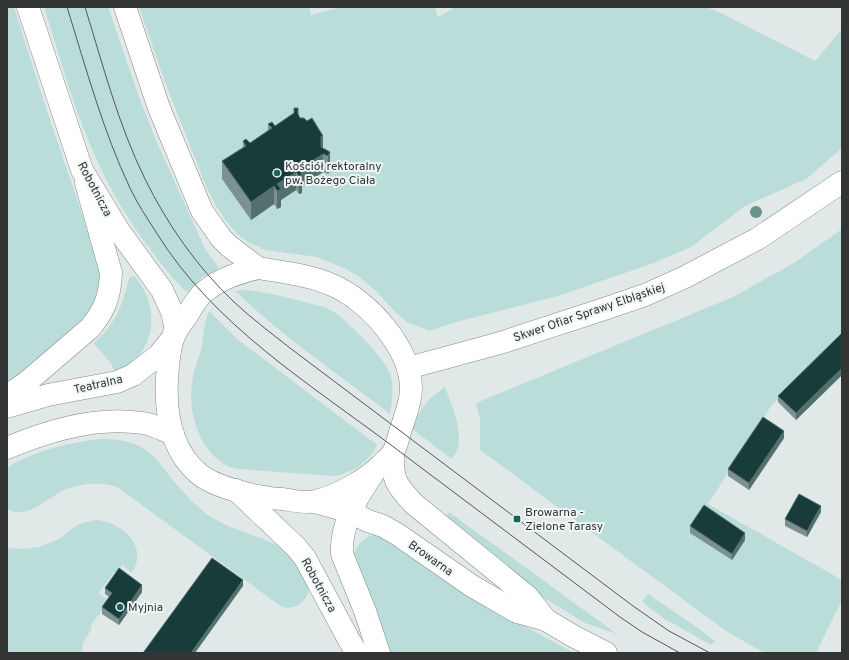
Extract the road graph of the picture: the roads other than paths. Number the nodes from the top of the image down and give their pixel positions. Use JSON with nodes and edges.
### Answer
{"nodes":[{"id":1,"x":28,"y":7,"type":"edge"},
{"id":2,"x":125,"y":7,"type":"edge"},
{"id":3,"x":82,"y":170,"type":"junction"},
{"id":4,"x":842,"y":182,"type":"edge"},
{"id":5,"x":258,"y":268,"type":"junction"},
{"id":6,"x":174,"y":336,"type":"junction"},
{"id":7,"x":408,"y":368,"type":"junction"},
{"id":8,"x":7,"y":396,"type":"edge"},
{"id":9,"x":7,"y":407,"type":"edge"},
{"id":10,"x":174,"y":434,"type":"junction"},
{"id":11,"x":7,"y":448,"type":"edge"},
{"id":12,"x":393,"y":453,"type":"junction"},
{"id":13,"x":372,"y":474,"type":"junction"},
{"id":14,"x":236,"y":490,"type":"junction"},
{"id":15,"x":314,"y":502,"type":"junction"},
{"id":16,"x":350,"y":512,"type":"junction"},
{"id":17,"x":546,"y":620,"type":"junction"},
{"id":18,"x":357,"y":653,"type":"edge"},
{"id":19,"x":379,"y":653,"type":"edge"},
{"id":20,"x":606,"y":653,"type":"edge"}],
"edges":[{"from":1,"to":3,"type":"main road","name":"Robotnicza"},
{"from":2,"to":5,"type":"main road"},
{"from":3,"to":6,"type":"main road","name":"Robotnicza"},
{"from":3,"to":8,"type":"main road"},
{"from":4,"to":7,"type":"main road","name":"Skwer Ofiar Sprawy Elbląskiej"},
{"from":5,"to":6,"type":"main road"},
{"from":5,"to":7,"type":"main road"},
{"from":6,"to":9,"type":"main road","name":"Teatralna"},
{"from":6,"to":10,"type":"main road"},
{"from":7,"to":12,"type":"main road"},
{"from":10,"to":11,"type":"main road"},
{"from":10,"to":14,"type":"main road"},
{"from":12,"to":13,"type":"main road"},
{"from":12,"to":17,"type":"main road","name":"Browarna"},
{"from":13,"to":15,"type":"main road"},
{"from":13,"to":16,"type":"main road"},
{"from":14,"to":15,"type":"main road"},
{"from":14,"to":18,"type":"main road","name":"Robotnicza"},
{"from":15,"to":16,"type":"main road","name":"Browarna"},
{"from":16,"to":17,"type":"main road","name":"Browarna"},
{"from":16,"to":19,"type":"main road"},
{"from":17,"to":20,"type":"main road","name":"Browarna"}]}
